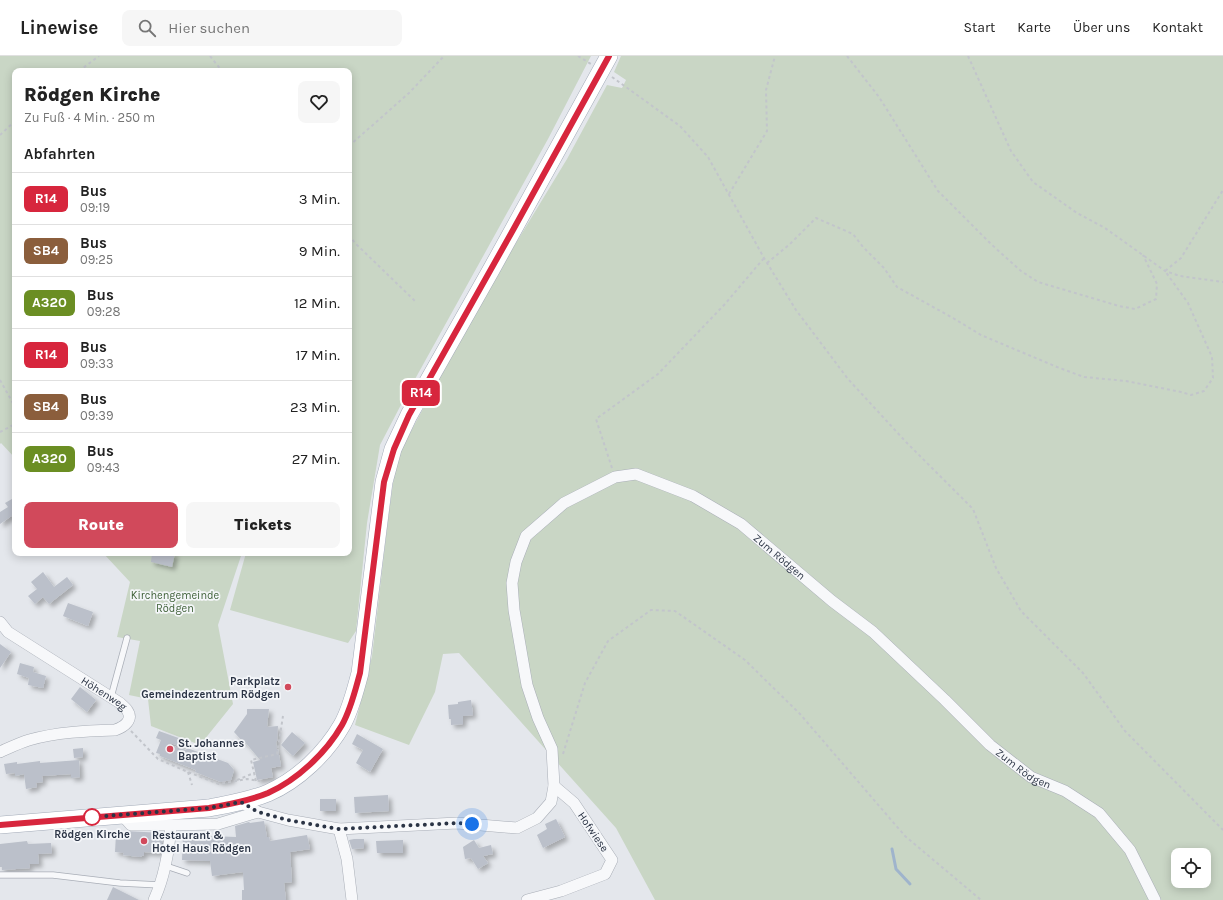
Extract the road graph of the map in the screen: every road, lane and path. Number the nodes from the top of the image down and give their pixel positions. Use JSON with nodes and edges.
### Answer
{"nodes":[{"id":1,"x":99,"y":56,"type":"edge"},
{"id":2,"x":210,"y":56,"type":"edge"},
{"id":3,"x":444,"y":56,"type":"edge"},
{"id":4,"x":775,"y":56,"type":"edge"},
{"id":5,"x":847,"y":56,"type":"edge"},
{"id":6,"x":968,"y":56,"type":"edge"},
{"id":7,"x":605,"y":63,"type":"edge"},
{"id":8,"x":83,"y":68,"type":"edge"},
{"id":9,"x":220,"y":68,"type":"edge"},
{"id":10,"x":12,"y":124,"type":"edge"},
{"id":11,"x":0,"y":135,"type":"edge"},
{"id":12,"x":352,"y":143,"type":"edge"},
{"id":13,"x":1223,"y":190,"type":"edge"},
{"id":14,"x":729,"y":194,"type":"junction"},
{"id":15,"x":352,"y":238,"type":"edge"},
{"id":16,"x":1143,"y":255,"type":"junction"},
{"id":17,"x":764,"y":258,"type":"junction"},
{"id":18,"x":768,"y":263,"type":"junction"},
{"id":19,"x":1165,"y":271,"type":"junction"},
{"id":20,"x":1223,"y":282,"type":"edge"},
{"id":21,"x":414,"y":301,"type":"dead end"},
{"id":22,"x":0,"y":380,"type":"edge"},
{"id":23,"x":12,"y":402,"type":"edge"},
{"id":24,"x":12,"y":426,"type":"edge"},
{"id":25,"x":0,"y":432,"type":"edge"},
{"id":26,"x":615,"y":477,"type":"junction"},
{"id":27,"x":0,"y":622,"type":"edge"},
{"id":28,"x":127,"y":638,"type":"dead end"},
{"id":29,"x":111,"y":697,"type":"junction"},
{"id":30,"x":283,"y":716,"type":"dead end"},
{"id":31,"x":126,"y":725,"type":"junction"},
{"id":32,"x":0,"y":752,"type":"edge"},
{"id":33,"x":563,"y":756,"type":"dead end"},
{"id":34,"x":188,"y":772,"type":"junction"},
{"id":35,"x":254,"y":773,"type":"junction"},
{"id":36,"x":248,"y":779,"type":"dead end"},
{"id":37,"x":256,"y":781,"type":"dead end"},
{"id":38,"x":233,"y":782,"type":"junction"},
{"id":39,"x":192,"y":785,"type":"dead end"},
{"id":40,"x":554,"y":786,"type":"junction"},
{"id":41,"x":241,"y":802,"type":"junction"},
{"id":42,"x":258,"y":812,"type":"junction"},
{"id":43,"x":122,"y":815,"type":"junction"},
{"id":44,"x":0,"y":825,"type":"edge"},
{"id":45,"x":171,"y":826,"type":"junction"},
{"id":46,"x":339,"y":829,"type":"junction"},
{"id":47,"x":1223,"y":830,"type":"edge"},
{"id":48,"x":166,"y":866,"type":"junction"},
{"id":49,"x":187,"y":873,"type":"dead end"},
{"id":50,"x":0,"y":875,"type":"edge"},
{"id":51,"x":160,"y":885,"type":"junction"},
{"id":52,"x":154,"y":900,"type":"edge"},
{"id":53,"x":352,"y":900,"type":"edge"},
{"id":54,"x":527,"y":900,"type":"edge"},
{"id":55,"x":981,"y":900,"type":"edge"},
{"id":56,"x":1155,"y":900,"type":"edge"}],
"edges":[{"from":1,"to":8,"type":"path"},
{"from":2,"to":9,"type":"path"},
{"from":3,"to":12,"type":"path"},
{"from":4,"to":14,"type":"path"},
{"from":5,"to":16,"type":"path"},
{"from":6,"to":16,"type":"path"},
{"from":7,"to":14,"type":"path"},
{"from":7,"to":41,"type":"main road"},
{"from":10,"to":11,"type":"path"},
{"from":13,"to":19,"type":"path"},
{"from":14,"to":17,"type":"path"},
{"from":15,"to":21,"type":"path"},
{"from":16,"to":19,"type":"path"},
{"from":17,"to":18,"type":"path"},
{"from":17,"to":26,"type":"path"},
{"from":18,"to":19,"type":"path"},
{"from":18,"to":47,"type":"path"},
{"from":19,"to":20,"type":"path"},
{"from":22,"to":23,"type":"path"},
{"from":24,"to":25,"type":"path"},
{"from":26,"to":40,"type":"street","name":"Zum Rödgen"},
{"from":26,"to":56,"type":"street","name":"Zum Rödgen"},
{"from":27,"to":29,"type":"street","name":"Höhenweg"},
{"from":28,"to":29,"type":"lane"},
{"from":29,"to":31,"type":"street","name":"Höhenweg"},
{"from":30,"to":35,"type":"path"},
{"from":31,"to":32,"type":"street","name":"Höhenweg"},
{"from":31,"to":34,"type":"path"},
{"from":33,"to":55,"type":"path"},
{"from":34,"to":38,"type":"path"},
{"from":34,"to":39,"type":"path"},
{"from":35,"to":37,"type":"path"},
{"from":35,"to":38,"type":"path"},
{"from":36,"to":38,"type":"path"},
{"from":40,"to":46,"type":"street"},
{"from":40,"to":54,"type":"street","name":"Hofwiese"},
{"from":41,"to":42,"type":"street"},
{"from":41,"to":43,"type":"main road"},
{"from":42,"to":45,"type":"street"},
{"from":42,"to":46,"type":"street"},
{"from":43,"to":44,"type":"main road"},
{"from":43,"to":45,"type":"street"},
{"from":45,"to":48,"type":"street"},
{"from":46,"to":53,"type":"street"},
{"from":48,"to":49,"type":"lane"},
{"from":48,"to":51,"type":"street"},
{"from":50,"to":51,"type":"lane"},
{"from":51,"to":52,"type":"street"}]}
